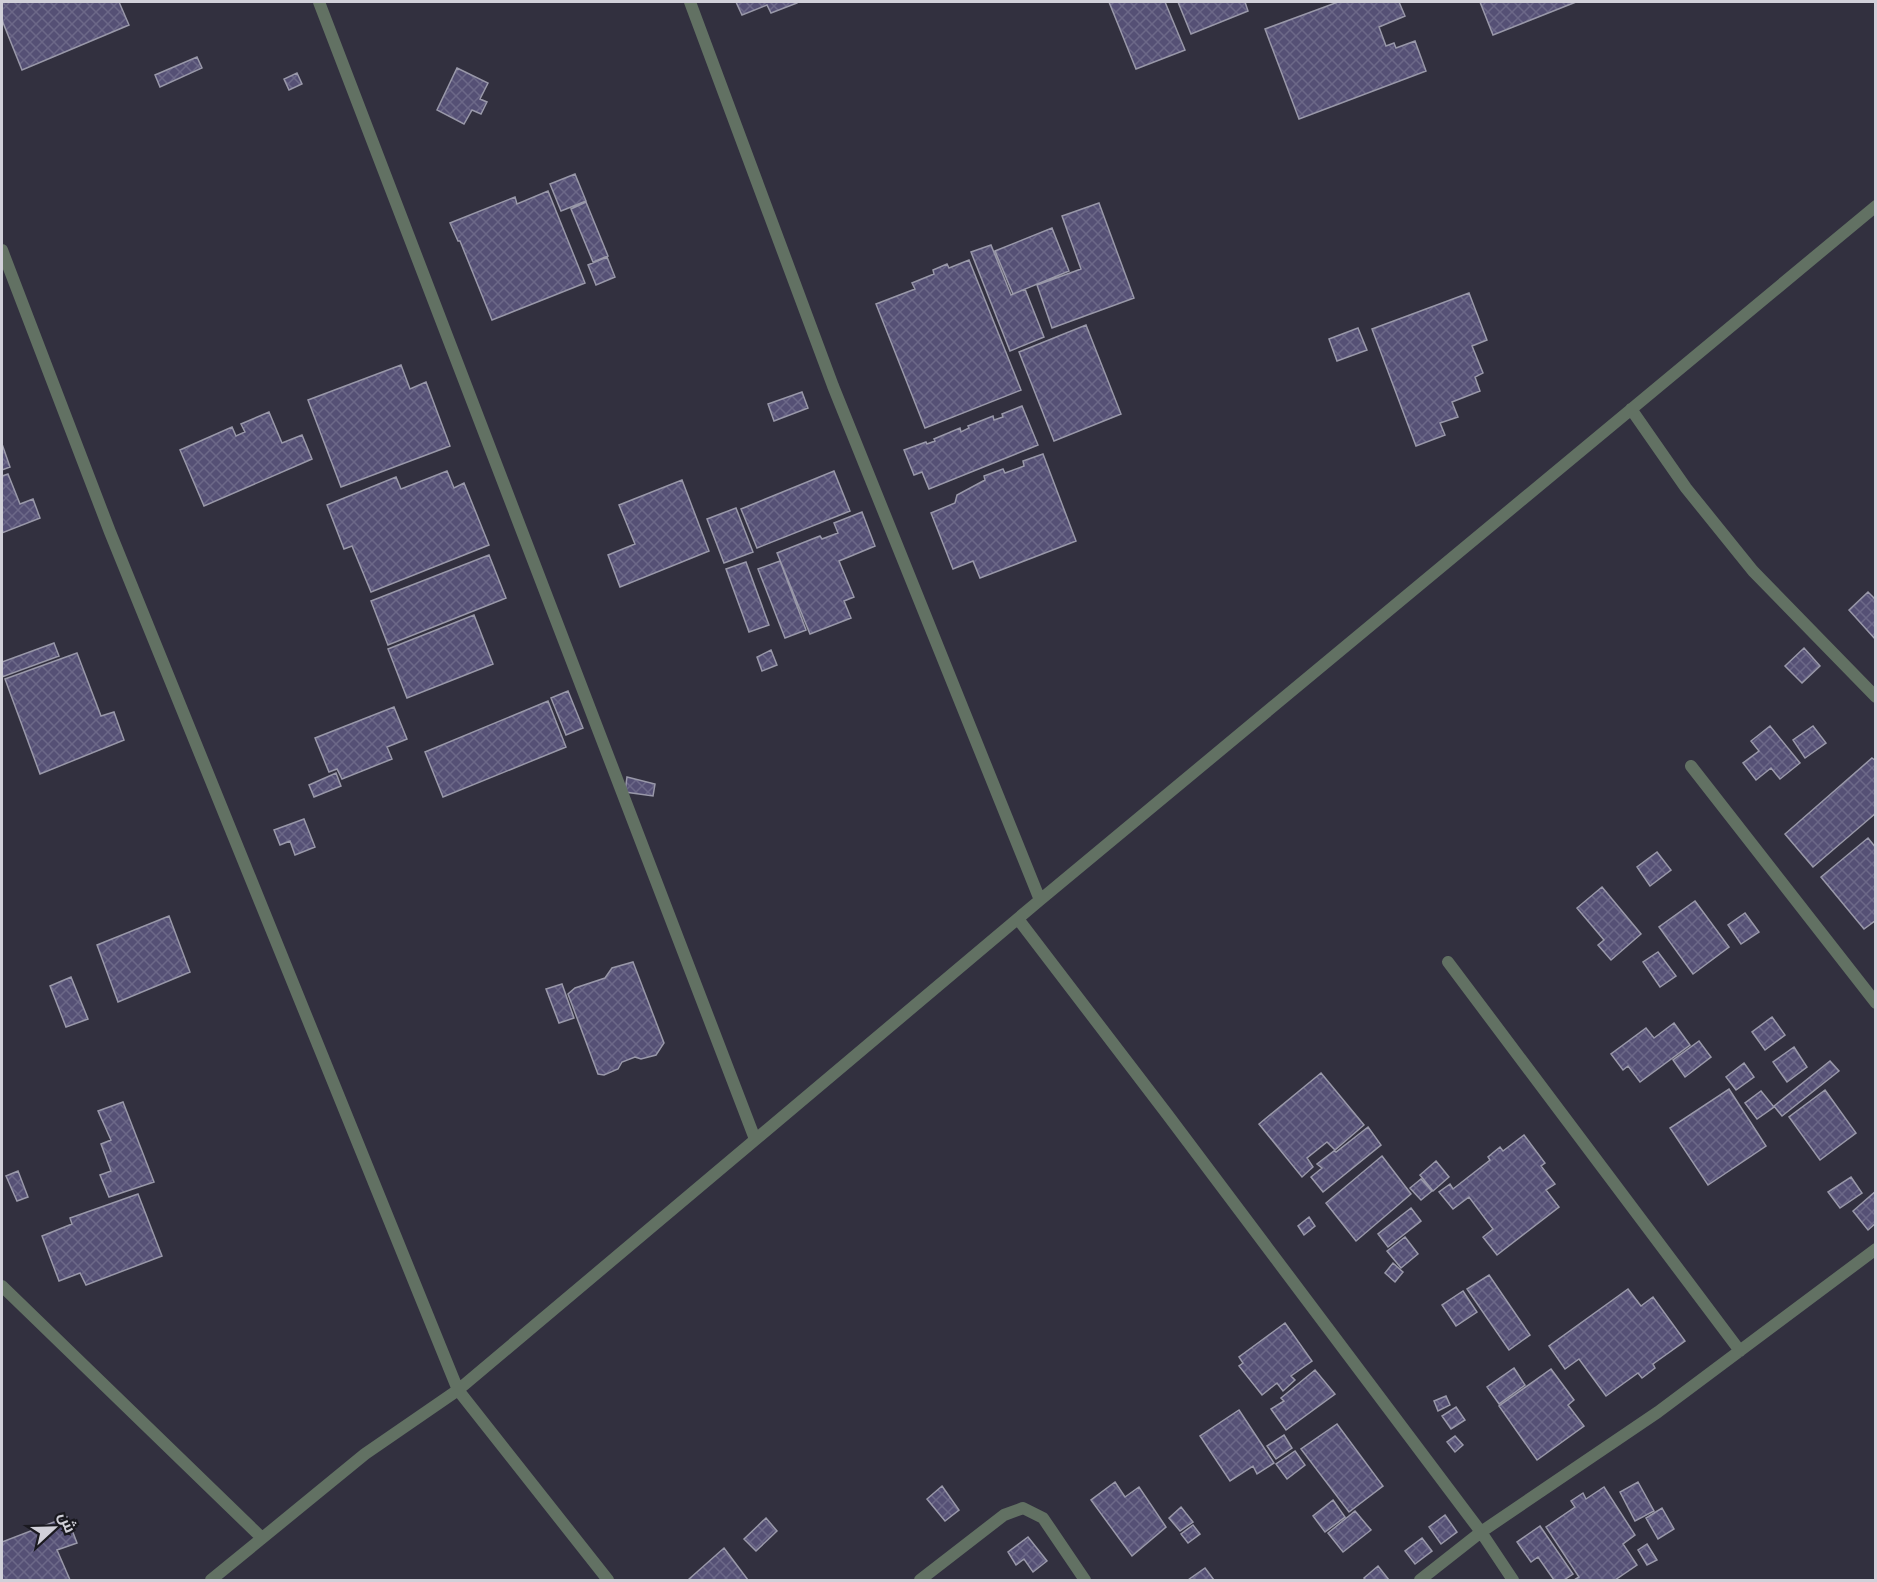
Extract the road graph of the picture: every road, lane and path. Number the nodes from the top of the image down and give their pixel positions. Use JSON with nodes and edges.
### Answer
{"nodes":[{"id":1,"x":319,"y":2,"type":"edge"},
{"id":2,"x":690,"y":2,"type":"edge"},
{"id":3,"x":1875,"y":206,"type":"edge"},
{"id":4,"x":2,"y":250,"type":"edge"},
{"id":5,"x":1631,"y":409,"type":"junction"},
{"id":6,"x":1875,"y":697,"type":"edge"},
{"id":7,"x":1691,"y":766,"type":"dead end"},
{"id":8,"x":1040,"y":900,"type":"junction"},
{"id":9,"x":1018,"y":920,"type":"junction"},
{"id":10,"x":1448,"y":962,"type":"dead end"},
{"id":11,"x":1875,"y":1003,"type":"edge"},
{"id":12,"x":755,"y":1139,"type":"junction"},
{"id":13,"x":1875,"y":1249,"type":"edge"},
{"id":14,"x":2,"y":1286,"type":"edge"},
{"id":15,"x":1740,"y":1351,"type":"junction"},
{"id":16,"x":458,"y":1390,"type":"junction"},
{"id":17,"x":1481,"y":1532,"type":"junction"},
{"id":18,"x":262,"y":1538,"type":"junction"},
{"id":19,"x":211,"y":1581,"type":"edge"},
{"id":20,"x":608,"y":1581,"type":"edge"},
{"id":21,"x":920,"y":1581,"type":"edge"},
{"id":22,"x":1085,"y":1581,"type":"edge"},
{"id":23,"x":1420,"y":1581,"type":"edge"},
{"id":24,"x":1513,"y":1581,"type":"edge"}],
"edges":[{"from":1,"to":12,"type":"street"},
{"from":2,"to":8,"type":"street"},
{"from":3,"to":5,"type":"street"},
{"from":4,"to":16,"type":"street"},
{"from":5,"to":6,"type":"street"},
{"from":5,"to":8,"type":"street"},
{"from":7,"to":11,"type":"street"},
{"from":8,"to":9,"type":"street"},
{"from":9,"to":12,"type":"street"},
{"from":9,"to":17,"type":"street"},
{"from":10,"to":15,"type":"street"},
{"from":12,"to":16,"type":"street"},
{"from":13,"to":15,"type":"street"},
{"from":14,"to":18,"type":"street"},
{"from":15,"to":17,"type":"street"},
{"from":16,"to":18,"type":"street"},
{"from":16,"to":20,"type":"street"},
{"from":17,"to":23,"type":"street"},
{"from":17,"to":24,"type":"street"},
{"from":18,"to":19,"type":"street"},
{"from":21,"to":22,"type":"street"}]}
